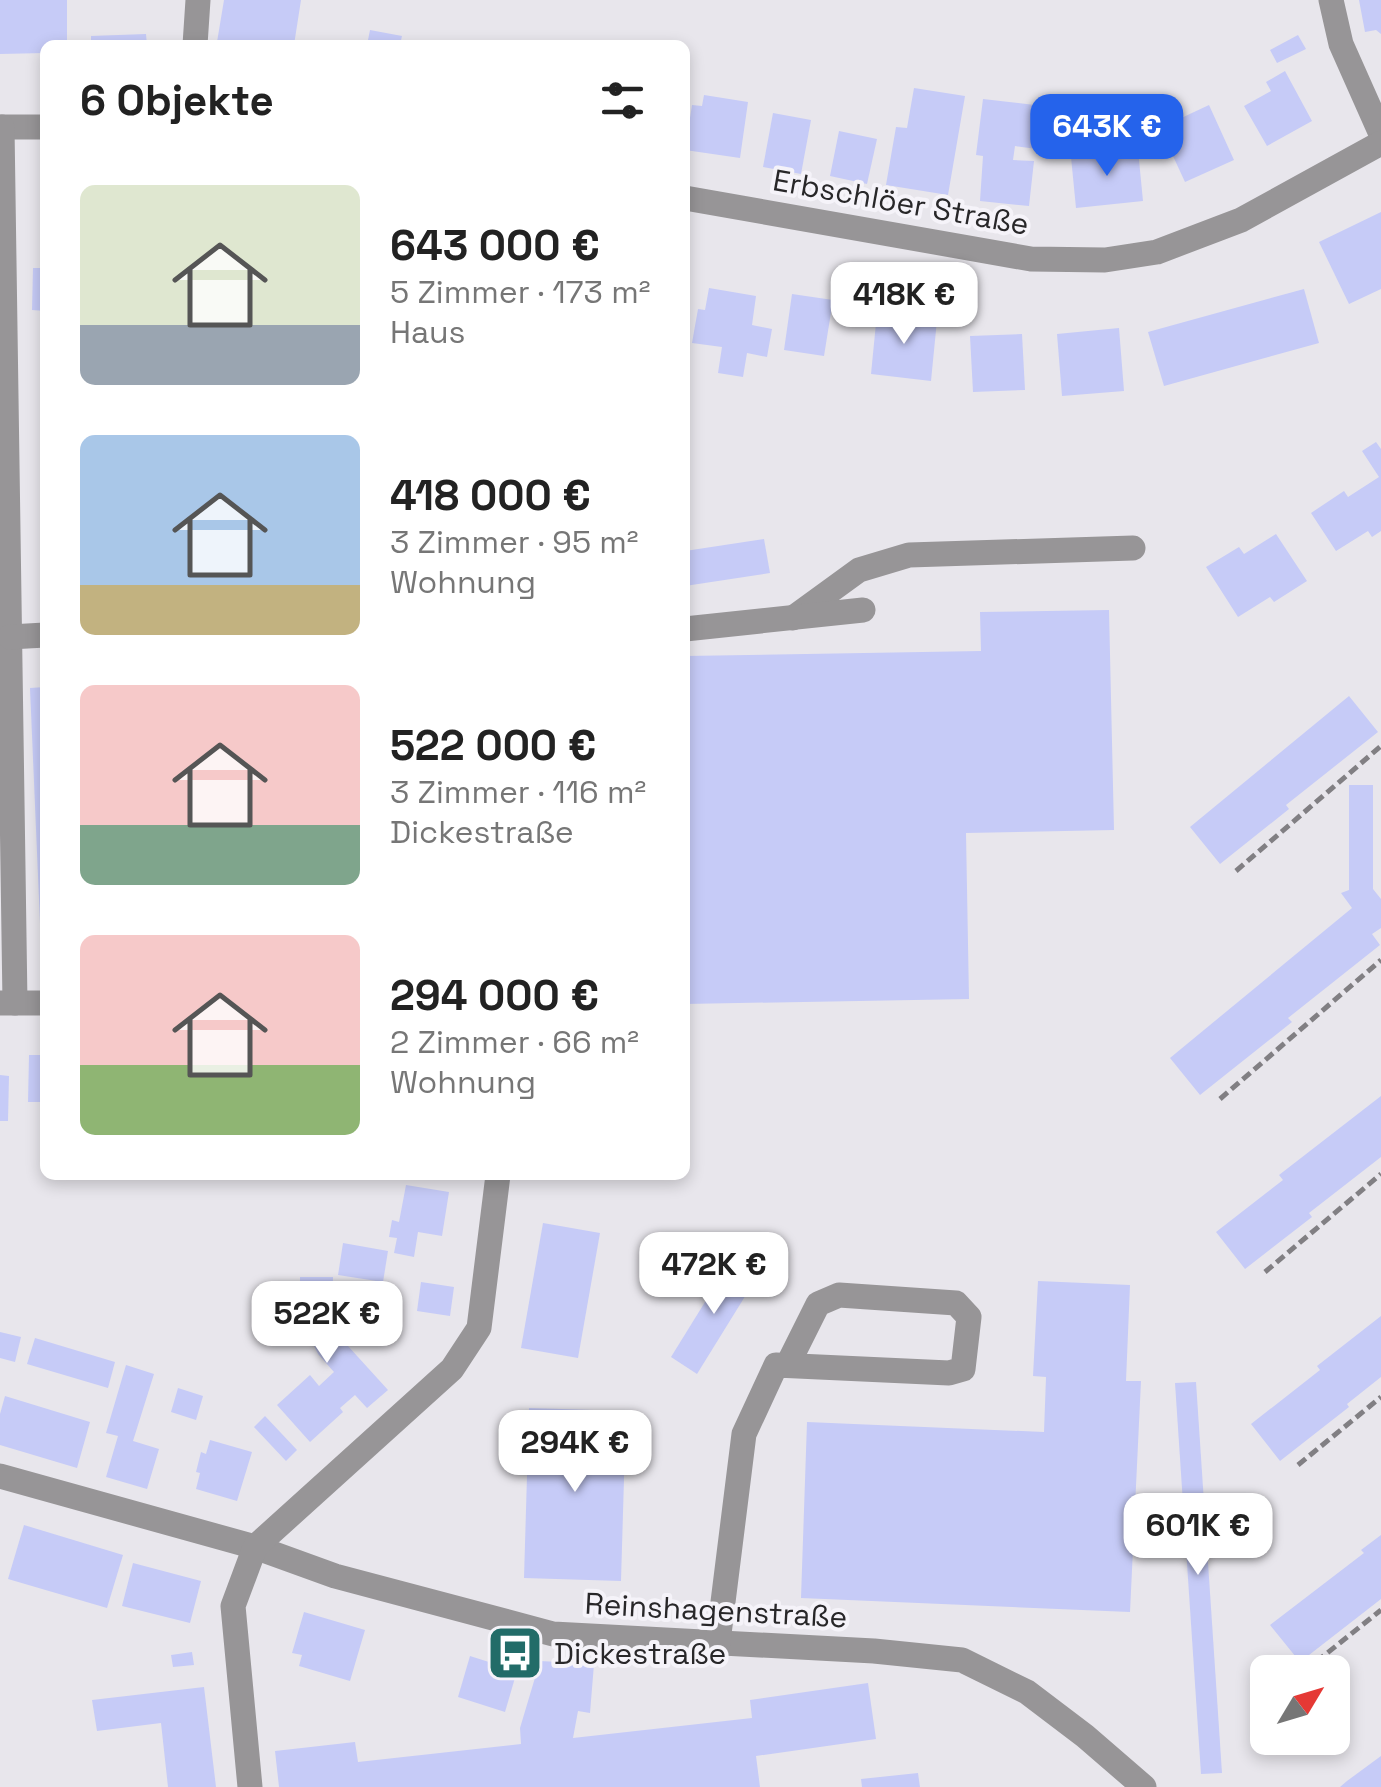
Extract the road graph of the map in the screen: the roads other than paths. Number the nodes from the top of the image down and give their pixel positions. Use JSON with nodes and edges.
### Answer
{"nodes":[{"id":1,"x":198,"y":0,"type":"edge"},
{"id":2,"x":1331,"y":0,"type":"edge"},
{"id":3,"x":195,"y":40,"type":"edge"},
{"id":4,"x":1,"y":127,"type":"edge"},
{"id":5,"x":40,"y":127,"type":"edge"},
{"id":6,"x":1381,"y":134,"type":"edge"},
{"id":7,"x":1381,"y":143,"type":"edge"},
{"id":8,"x":690,"y":199,"type":"edge"},
{"id":9,"x":1133,"y":548,"type":"dead end"},
{"id":10,"x":863,"y":610,"type":"dead end"},
{"id":11,"x":793,"y":618,"type":"junction"},
{"id":12,"x":690,"y":629,"type":"edge"},
{"id":13,"x":40,"y":635,"type":"edge"},
{"id":14,"x":10,"y":636,"type":"junction"},
{"id":15,"x":6,"y":773,"type":"edge"},
{"id":16,"x":8,"y":1003,"type":"edge"},
{"id":17,"x":40,"y":1003,"type":"edge"},
{"id":18,"x":497,"y":1180,"type":"edge"},
{"id":19,"x":788,"y":1364,"type":"junction"},
{"id":20,"x":0,"y":1476,"type":"edge"},
{"id":21,"x":255,"y":1547,"type":"junction"},
{"id":22,"x":718,"y":1642,"type":"junction"},
{"id":23,"x":250,"y":1787,"type":"edge"},
{"id":24,"x":1144,"y":1787,"type":"edge"}],
"edges":[{"from":1,"to":3,"type":"street"},
{"from":2,"to":6,"type":"street"},
{"from":4,"to":5,"type":"street"},
{"from":4,"to":14,"type":"street"},
{"from":7,"to":8,"type":"street","name":"Erbschlöer Straße"},
{"from":9,"to":11,"type":"street"},
{"from":10,"to":11,"type":"street"},
{"from":11,"to":12,"type":"street"},
{"from":13,"to":14,"type":"street"},
{"from":14,"to":15,"type":"street"},
{"from":15,"to":16,"type":"street"},
{"from":16,"to":17,"type":"street"},
{"from":18,"to":21,"type":"street"},
{"from":19,"to":19,"type":"street"},
{"from":19,"to":22,"type":"street"},
{"from":20,"to":21,"type":"street","name":"Reinshagenstraße"},
{"from":21,"to":22,"type":"street","name":"Reinshagenstraße"},
{"from":21,"to":23,"type":"street"},
{"from":22,"to":24,"type":"street","name":"Reinshagenstraße"}]}
